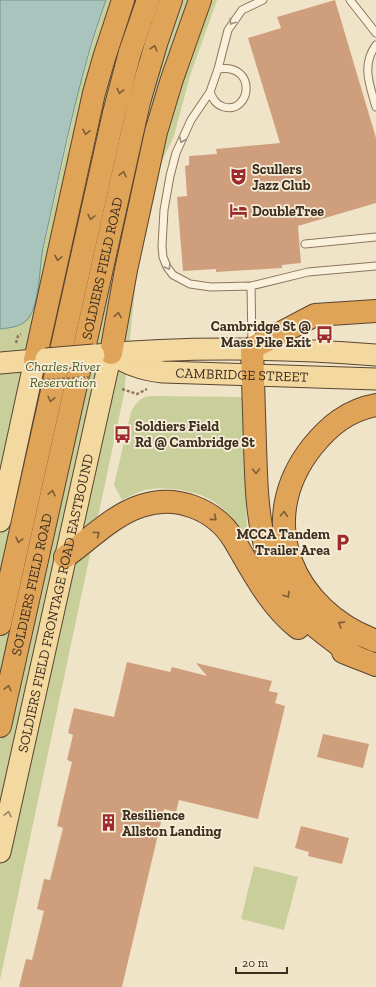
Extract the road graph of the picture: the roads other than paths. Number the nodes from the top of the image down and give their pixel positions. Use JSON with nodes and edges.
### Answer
{"nodes":[{"id":1,"x":124,"y":0,"type":"edge"},
{"id":2,"x":148,"y":0,"type":"edge"},
{"id":3,"x":171,"y":0,"type":"edge"},
{"id":4,"x":200,"y":0,"type":"edge"},
{"id":5,"x":263,"y":0,"type":"edge"},
{"id":6,"x":350,"y":0,"type":"edge"},
{"id":7,"x":376,"y":33,"type":"edge"},
{"id":8,"x":376,"y":45,"type":"edge"},
{"id":9,"x":218,"y":69,"type":"junction"},
{"id":10,"x":210,"y":92,"type":"junction"},
{"id":11,"x":376,"y":107,"type":"edge"},
{"id":12,"x":376,"y":237,"type":"edge"},
{"id":13,"x":305,"y":244,"type":"dead end"},
{"id":14,"x":376,"y":266,"type":"edge"},
{"id":15,"x":251,"y":286,"type":"junction"},
{"id":16,"x":376,"y":310,"type":"edge"},
{"id":17,"x":252,"y":348,"type":"junction"},
{"id":18,"x":103,"y":354,"type":"junction"},
{"id":19,"x":376,"y":355,"type":"edge"},
{"id":20,"x":2,"y":363,"type":"edge"},
{"id":21,"x":41,"y":367,"type":"junction"},
{"id":22,"x":252,"y":376,"type":"junction"},
{"id":23,"x":376,"y":379,"type":"edge"},
{"id":24,"x":376,"y":405,"type":"edge"},
{"id":25,"x":0,"y":521,"type":"edge"},
{"id":26,"x":65,"y":557,"type":"junction"},
{"id":27,"x":0,"y":624,"type":"edge"},
{"id":28,"x":376,"y":641,"type":"edge"},
{"id":29,"x":355,"y":657,"type":"junction"},
{"id":30,"x":376,"y":665,"type":"edge"},
{"id":31,"x":0,"y":726,"type":"edge"},
{"id":32,"x":0,"y":852,"type":"edge"}],
"edges":[{"from":1,"to":21,"type":"highway","one_way":true},
{"from":2,"to":27,"type":"highway","name":"SOLDIERS FIELD ROAD","one_way":true},
{"from":31,"to":3,"type":"highway","name":"SOLDIERS FIELD ROAD","one_way":true},
{"from":18,"to":4,"type":"highway","one_way":true},
{"from":5,"to":9,"type":"lane","one_way":true},
{"from":6,"to":7,"type":"lane"},
{"from":8,"to":11,"type":"lane"},
{"from":9,"to":10,"type":"lane"},
{"from":9,"to":10,"type":"lane"},
{"from":10,"to":15,"type":"lane","one_way":true},
{"from":12,"to":13,"type":"lane"},
{"from":14,"to":15,"type":"lane"},
{"from":15,"to":17,"type":"lane"},
{"from":16,"to":17,"type":"highway"},
{"from":17,"to":18,"type":"main road","name":"CAMBRIDGE STREET"},
{"from":17,"to":19,"type":"main road","name":"CAMBRIDGE STREET"},
{"from":17,"to":22,"type":"highway"},
{"from":18,"to":21,"type":"main road","name":"CAMBRIDGE STREET","bridge":true},
{"from":18,"to":22,"type":"main road","name":"CAMBRIDGE STREET"},
{"from":18,"to":26,"type":"main road","name":"SOLDIERS FIELD FRONTAGE ROAD EASTBOUND"},
{"from":20,"to":21,"type":"main road","name":"CAMBRIDGE STREET"},
{"from":21,"to":25,"type":"main road"},
{"from":22,"to":23,"type":"main road","name":"CAMBRIDGE STREET"},
{"from":22,"to":29,"type":"highway","one_way":true},
{"from":28,"to":24,"type":"highway","one_way":true},
{"from":26,"to":29,"type":"highway","one_way":true},
{"from":32,"to":26,"type":"main road","name":"SOLDIERS FIELD FRONTAGE ROAD EASTBOUND","one_way":true},
{"from":29,"to":30,"type":"highway"}]}
